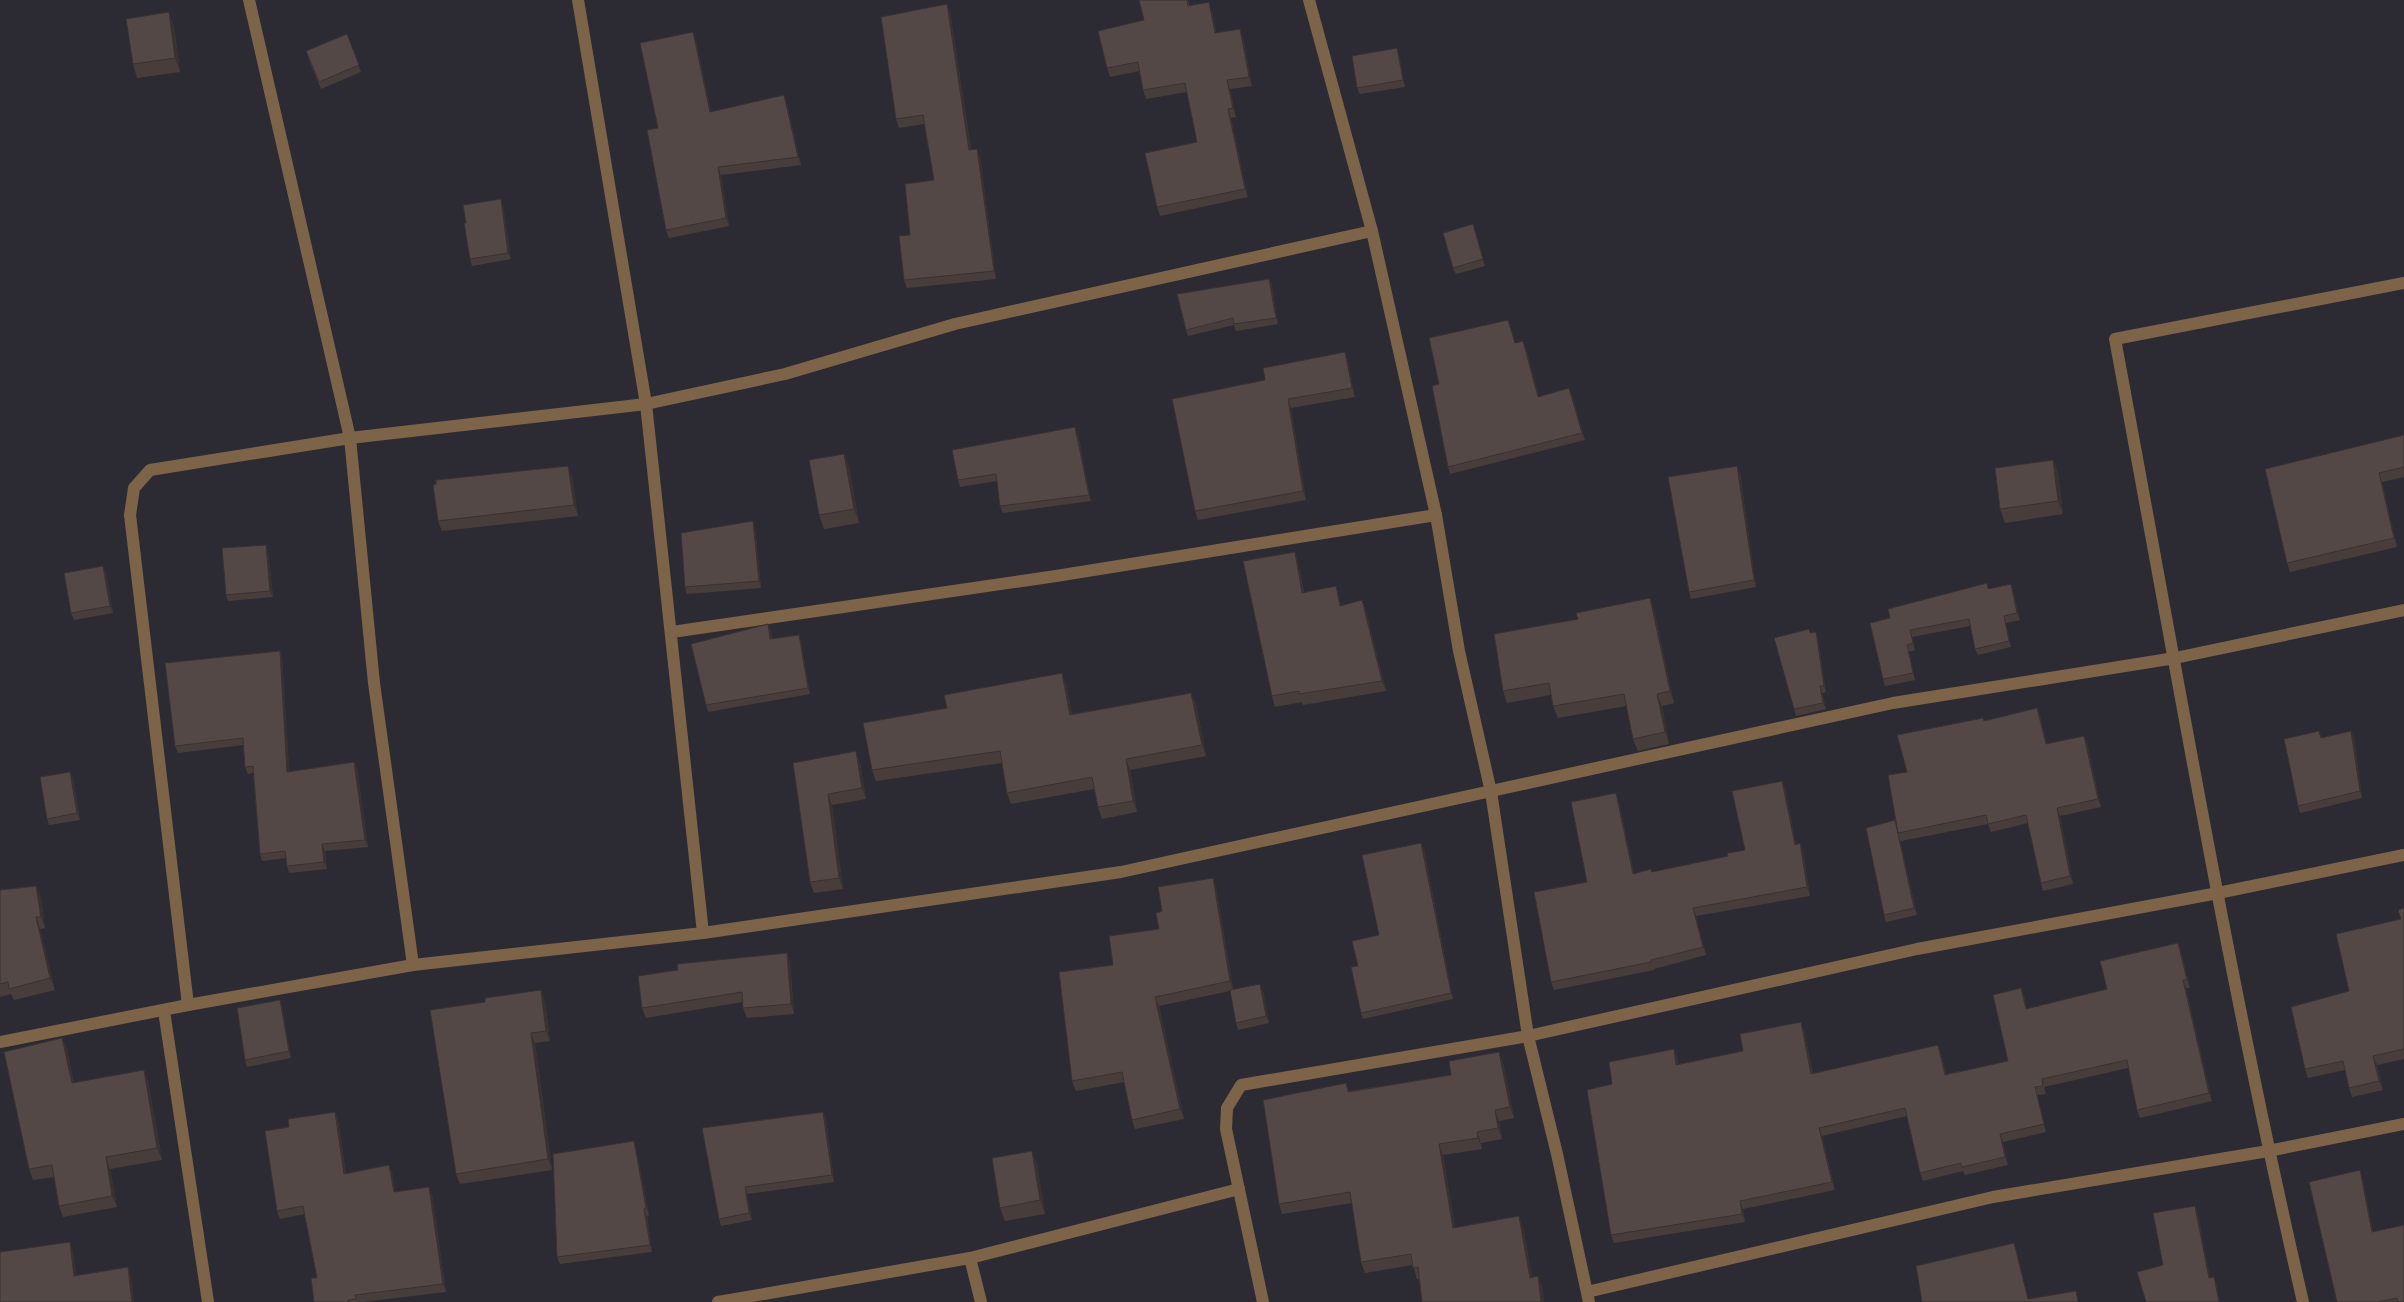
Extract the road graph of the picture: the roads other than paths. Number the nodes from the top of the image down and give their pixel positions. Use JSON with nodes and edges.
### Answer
{"nodes":[{"id":1,"x":250,"y":0,"type":"edge"},
{"id":2,"x":578,"y":0,"type":"edge"},
{"id":3,"x":1309,"y":0,"type":"edge"},
{"id":4,"x":1372,"y":231,"type":"junction"},
{"id":5,"x":2404,"y":283,"type":"edge"},
{"id":6,"x":646,"y":404,"type":"junction"},
{"id":7,"x":350,"y":438,"type":"junction"},
{"id":8,"x":1436,"y":515,"type":"junction"},
{"id":9,"x":2404,"y":610,"type":"edge"},
{"id":10,"x":672,"y":632,"type":"junction"},
{"id":11,"x":2175,"y":658,"type":"junction"},
{"id":12,"x":1491,"y":792,"type":"junction"},
{"id":13,"x":2404,"y":855,"type":"edge"},
{"id":14,"x":2218,"y":893,"type":"junction"},
{"id":15,"x":703,"y":933,"type":"junction"},
{"id":16,"x":413,"y":965,"type":"junction"},
{"id":17,"x":188,"y":1005,"type":"junction"},
{"id":18,"x":164,"y":1011,"type":"junction"},
{"id":19,"x":1528,"y":1036,"type":"junction"},
{"id":20,"x":0,"y":1042,"type":"edge"},
{"id":21,"x":2404,"y":1124,"type":"edge"},
{"id":22,"x":2268,"y":1151,"type":"junction"},
{"id":23,"x":1239,"y":1189,"type":"junction"},
{"id":24,"x":970,"y":1258,"type":"junction"},
{"id":25,"x":1588,"y":1297,"type":"edge"},
{"id":26,"x":208,"y":1302,"type":"edge"},
{"id":27,"x":718,"y":1302,"type":"edge"},
{"id":28,"x":981,"y":1302,"type":"edge"},
{"id":29,"x":1263,"y":1302,"type":"edge"},
{"id":30,"x":2303,"y":1302,"type":"edge"}],
"edges":[{"from":1,"to":7,"type":"street"},
{"from":2,"to":6,"type":"street"},
{"from":3,"to":4,"type":"street"},
{"from":4,"to":6,"type":"street"},
{"from":4,"to":8,"type":"street"},
{"from":5,"to":11,"type":"street"},
{"from":6,"to":7,"type":"street"},
{"from":6,"to":10,"type":"street"},
{"from":7,"to":16,"type":"street"},
{"from":7,"to":17,"type":"street"},
{"from":8,"to":10,"type":"street"},
{"from":8,"to":12,"type":"street"},
{"from":9,"to":11,"type":"street"},
{"from":10,"to":15,"type":"street"},
{"from":11,"to":12,"type":"street"},
{"from":11,"to":14,"type":"street"},
{"from":12,"to":15,"type":"street"},
{"from":12,"to":19,"type":"street"},
{"from":13,"to":14,"type":"street"},
{"from":14,"to":19,"type":"street"},
{"from":14,"to":22,"type":"street"},
{"from":15,"to":16,"type":"street"},
{"from":16,"to":17,"type":"street"},
{"from":17,"to":18,"type":"street"},
{"from":18,"to":20,"type":"street"},
{"from":18,"to":26,"type":"street"},
{"from":19,"to":23,"type":"street"},
{"from":19,"to":25,"type":"street"},
{"from":21,"to":22,"type":"street"},
{"from":22,"to":25,"type":"street"},
{"from":22,"to":30,"type":"street"},
{"from":23,"to":24,"type":"street"},
{"from":23,"to":29,"type":"street"},
{"from":24,"to":27,"type":"street"},
{"from":24,"to":28,"type":"street"}]}
